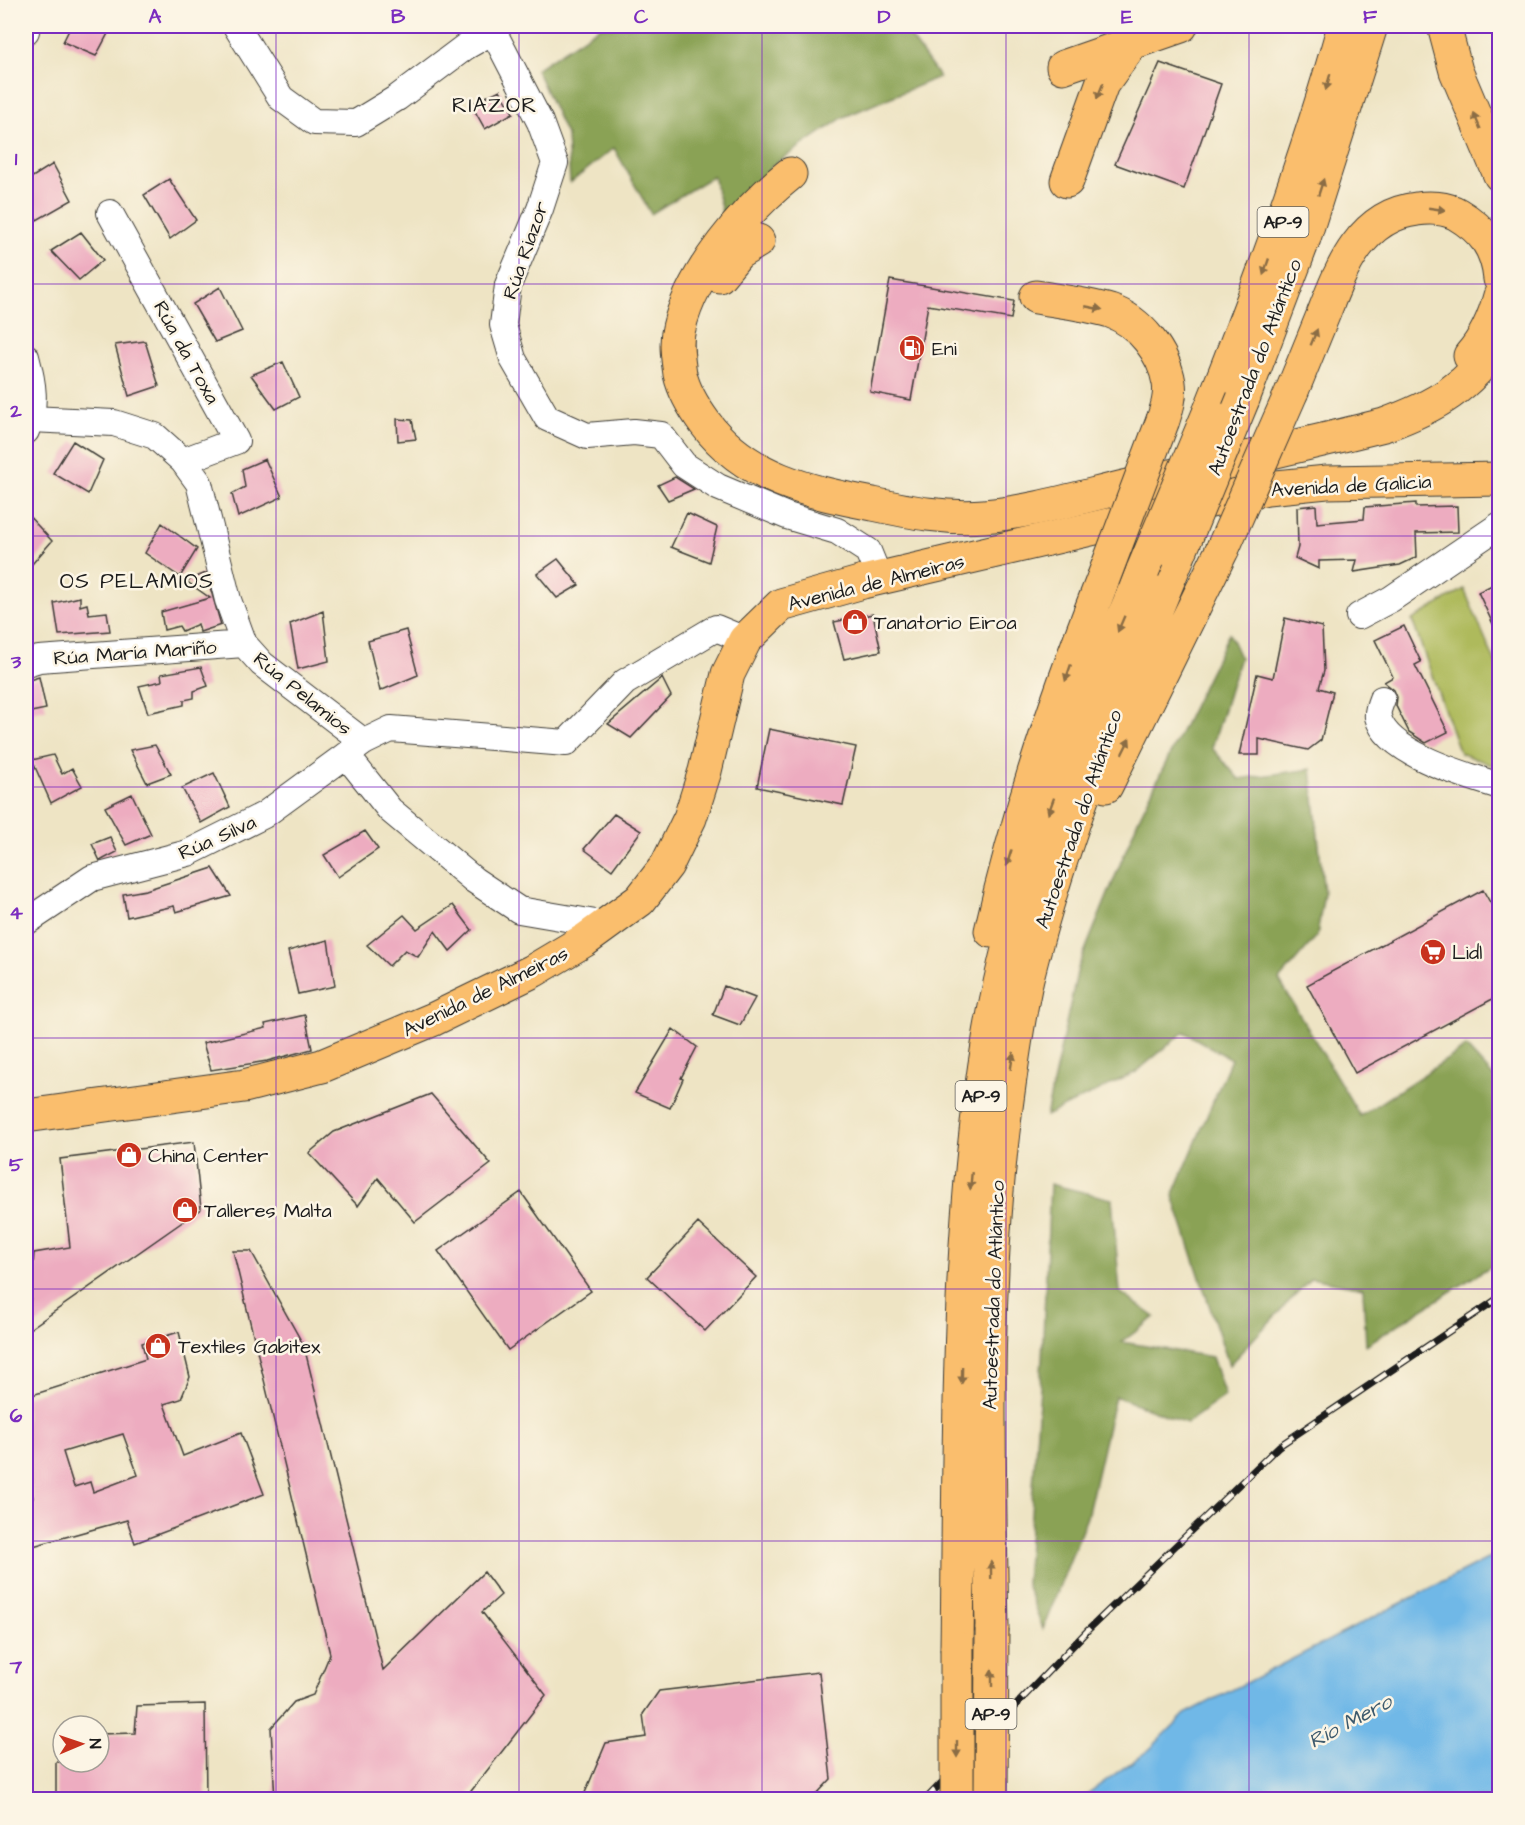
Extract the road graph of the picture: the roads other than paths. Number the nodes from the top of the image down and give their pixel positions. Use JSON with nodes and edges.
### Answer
{"nodes":[{"id":1,"x":27,"y":26,"type":"edge"},
{"id":2,"x":236,"y":26,"type":"edge"},
{"id":3,"x":1181,"y":26,"type":"edge"},
{"id":4,"x":1344,"y":26,"type":"edge"},
{"id":5,"x":1371,"y":26,"type":"edge"},
{"id":6,"x":1444,"y":26,"type":"edge"},
{"id":7,"x":26,"y":31,"type":"edge"},
{"id":8,"x":1132,"y":43,"type":"junction"},
{"id":9,"x":1064,"y":67,"type":"dead end"},
{"id":10,"x":790,"y":174,"type":"dead end"},
{"id":11,"x":1500,"y":174,"type":"edge"},
{"id":12,"x":1067,"y":181,"type":"dead end"},
{"id":13,"x":110,"y":213,"type":"dead end"},
{"id":14,"x":722,"y":243,"type":"junction"},
{"id":15,"x":1500,"y":279,"type":"edge"},
{"id":16,"x":1500,"y":296,"type":"edge"},
{"id":17,"x":1036,"y":297,"type":"dead end"},
{"id":18,"x":1500,"y":340,"type":"edge"},
{"id":19,"x":26,"y":357,"type":"edge"},
{"id":20,"x":28,"y":425,"type":"edge"},
{"id":21,"x":183,"y":461,"type":"junction"},
{"id":22,"x":1500,"y":479,"type":"edge"},
{"id":23,"x":1500,"y":525,"type":"edge"},
{"id":24,"x":1098,"y":527,"type":"joint"},
{"id":25,"x":879,"y":578,"type":"junction"},
{"id":26,"x":1359,"y":616,"type":"dead end"},
{"id":27,"x":745,"y":640,"type":"junction"},
{"id":28,"x":244,"y":644,"type":"junction"},
{"id":29,"x":26,"y":663,"type":"edge"},
{"id":30,"x":1382,"y":699,"type":"dead end"},
{"id":31,"x":355,"y":748,"type":"junction"},
{"id":32,"x":1500,"y":786,"type":"edge"},
{"id":33,"x":1057,"y":870,"type":"junction"},
{"id":34,"x":26,"y":922,"type":"edge"},
{"id":35,"x":607,"y":925,"type":"junction"},
{"id":36,"x":26,"y":1116,"type":"edge"},
{"id":37,"x":974,"y":1141,"type":"junction"},
{"id":38,"x":957,"y":1800,"type":"edge"},
{"id":39,"x":991,"y":1800,"type":"edge"}],
"edges":[{"from":1,"to":7,"type":"street"},
{"from":2,"to":25,"type":"street","name":"Rúa Riazor"},
{"from":3,"to":8,"type":"main road"},
{"from":4,"to":37,"type":"main road","name":"Autoestrada do Atlántico","number":"AP-9","one_way":true,"bridge":true},
{"from":33,"to":5,"type":"main road","name":"Autoestrada do Atlántico","number":"AP-9","one_way":true,"bridge":true},
{"from":11,"to":6,"type":"main road","one_way":true},
{"from":8,"to":9,"type":"main road"},
{"from":8,"to":12,"type":"main road","one_way":true},
{"from":10,"to":14,"type":"main road"},
{"from":13,"to":21,"type":"street","name":"Rúa da Toxa"},
{"from":14,"to":16,"type":"main road"},
{"from":14,"to":18,"type":"main road"},
{"from":33,"to":15,"type":"main road","one_way":true,"bridge":true},
{"from":17,"to":37,"type":"main road","one_way":true,"bridge":true},
{"from":19,"to":20,"type":"street"},
{"from":20,"to":21,"type":"street","name":"Rúa Pelamios"},
{"from":21,"to":28,"type":"street","name":"Rúa Pelamios"},
{"from":22,"to":24,"type":"main road","name":"Avenida de Galicia"},
{"from":23,"to":26,"type":"street"},
{"from":24,"to":25,"type":"main road","name":"Avenida de Almeiras"},
{"from":25,"to":27,"type":"main road","name":"Avenida de Almeiras"},
{"from":27,"to":31,"type":"street","name":"Rúa Pelamios"},
{"from":27,"to":35,"type":"main road","name":"Avenida de Almeiras"},
{"from":28,"to":29,"type":"street","name":"Rúa María Mariño"},
{"from":28,"to":31,"type":"street","name":"Rúa Pelamios"},
{"from":30,"to":32,"type":"street"},
{"from":31,"to":34,"type":"street","name":"Rúa Silva"},
{"from":31,"to":35,"type":"street"},
{"from":39,"to":33,"type":"main road","name":"Autoestrada do Atlántico","number":"AP-9","one_way":true,"bridge":true},
{"from":35,"to":36,"type":"main road","name":"Avenida de Almeiras"},
{"from":37,"to":38,"type":"main road","name":"Autoestrada do Atlántico","number":"AP-9","one_way":true,"bridge":true}]}
